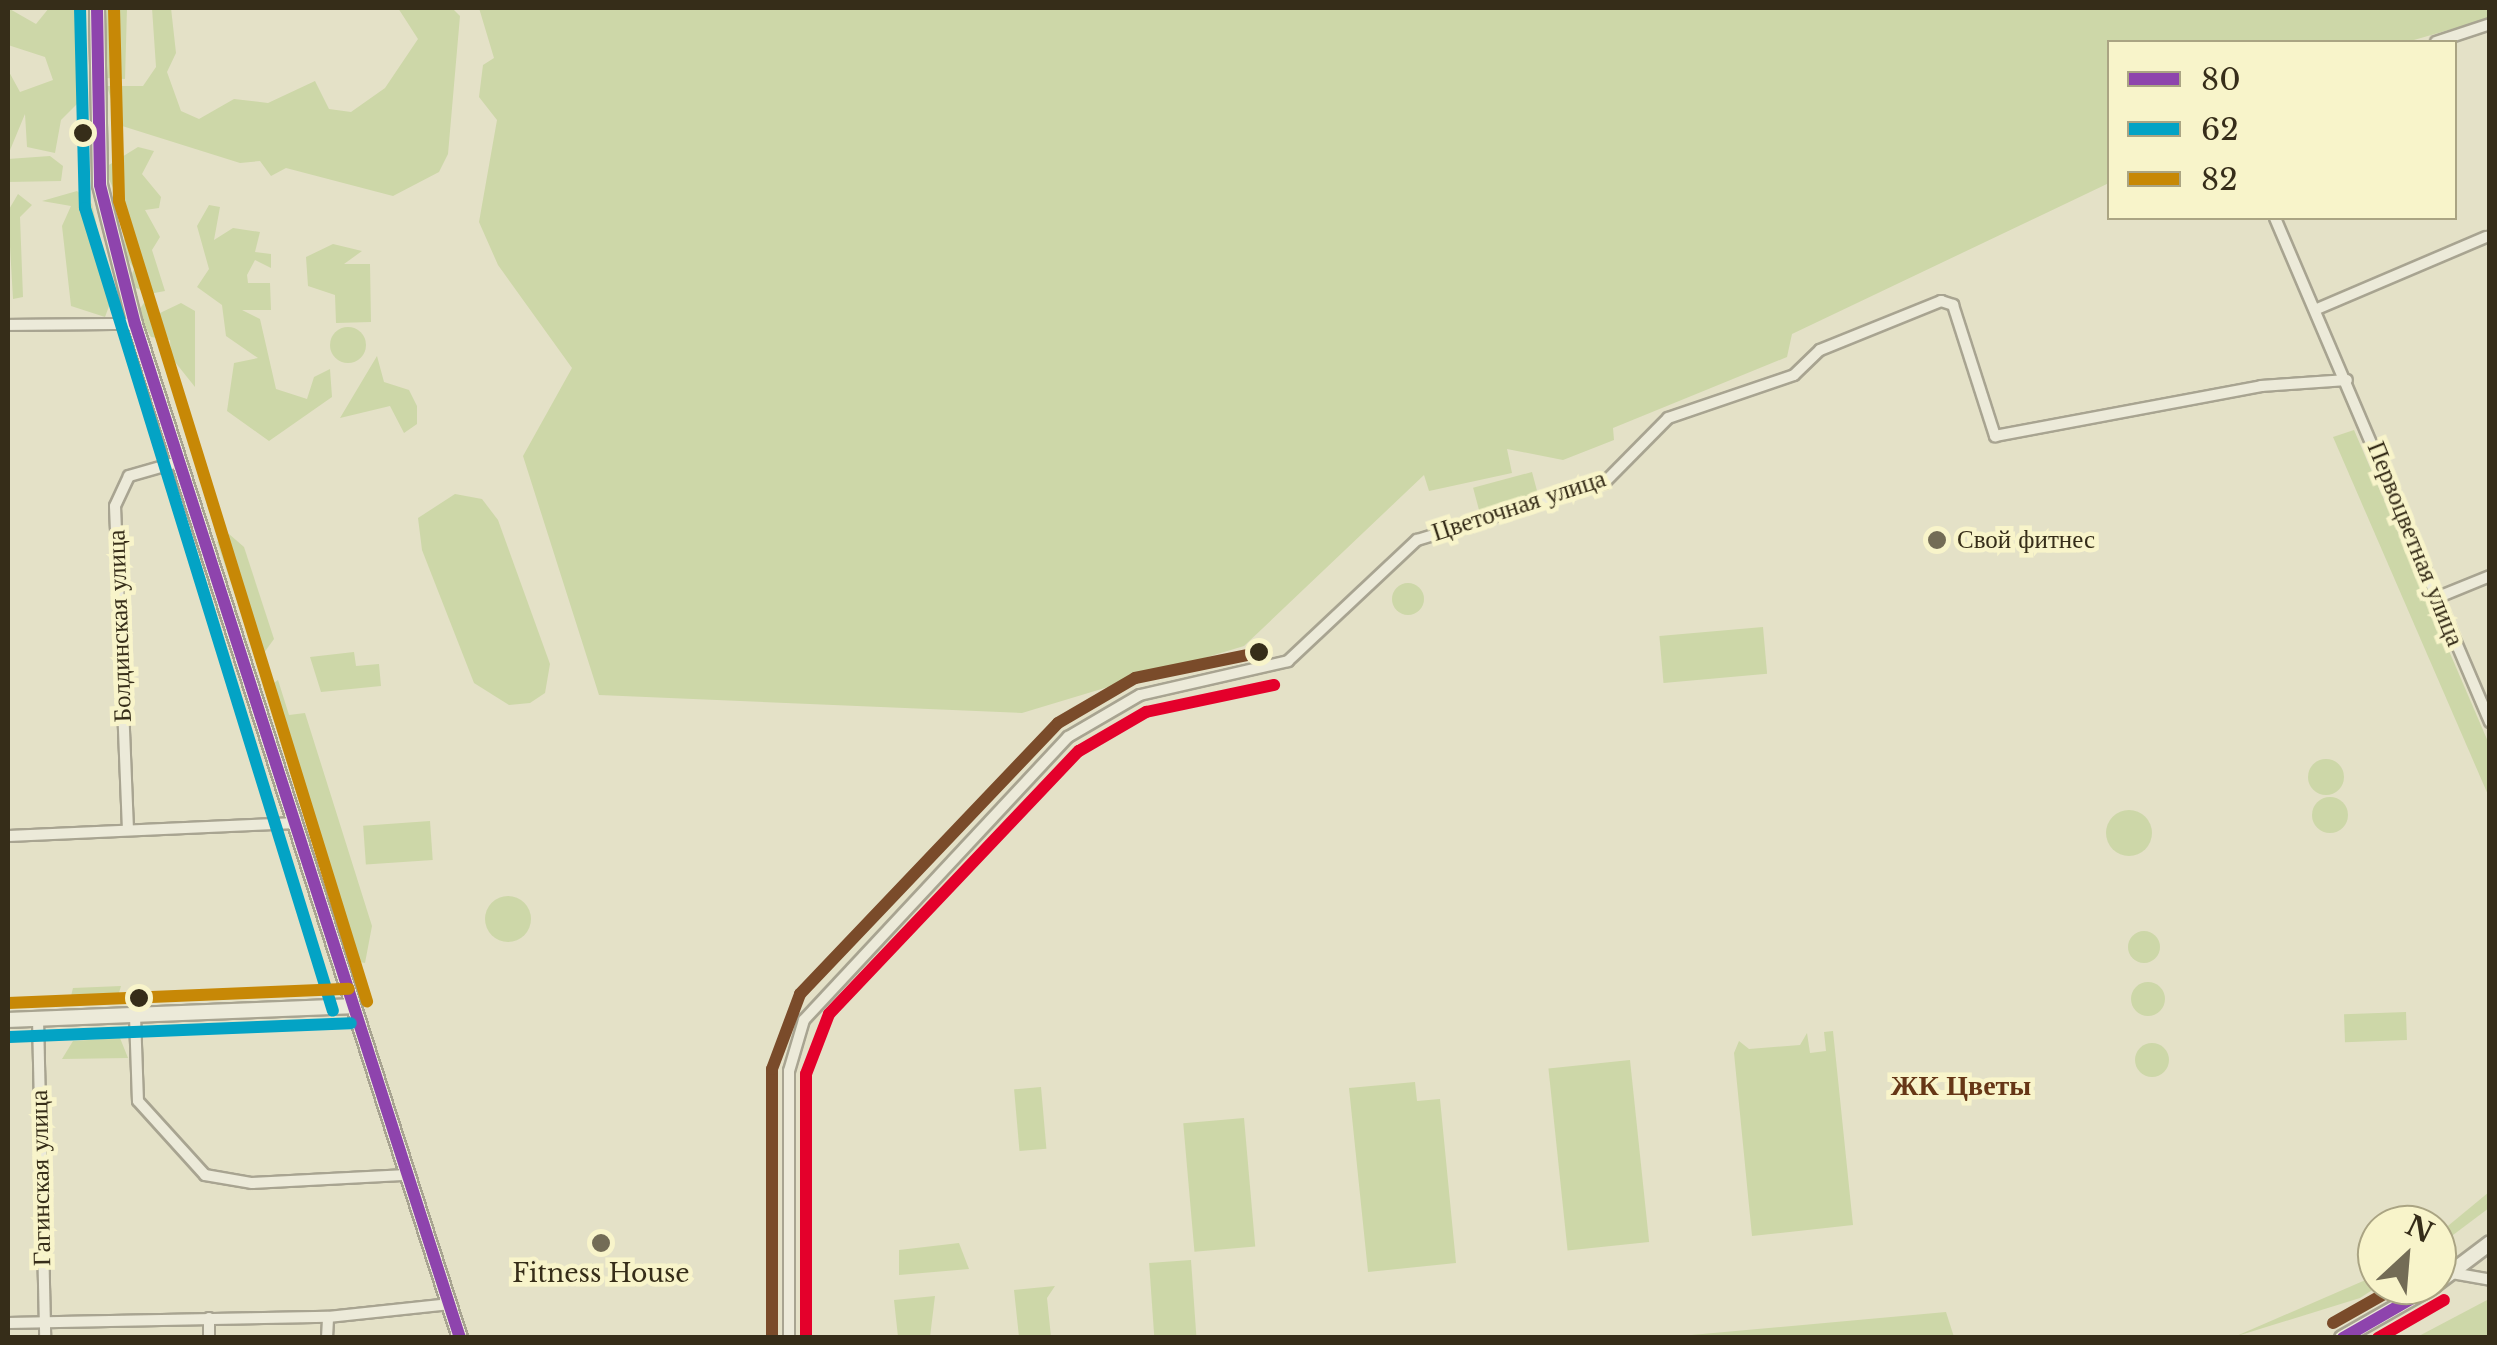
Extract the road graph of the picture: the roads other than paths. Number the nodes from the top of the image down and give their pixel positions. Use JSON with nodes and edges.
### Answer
{"nodes":[{"id":1,"x":97,"y":8,"type":"edge"},
{"id":2,"x":2490,"y":24,"type":"edge"},
{"id":3,"x":2442,"y":40,"type":"edge"},
{"id":4,"x":2276,"y":220,"type":"edge"},
{"id":5,"x":2488,"y":239,"type":"edge"},
{"id":6,"x":2317,"y":309,"type":"junction"},
{"id":7,"x":135,"y":324,"type":"junction"},
{"id":8,"x":8,"y":325,"type":"edge"},
{"id":9,"x":2347,"y":380,"type":"junction"},
{"id":10,"x":178,"y":462,"type":"junction"},
{"id":11,"x":2490,"y":576,"type":"edge"},
{"id":12,"x":2436,"y":598,"type":"junction"},
{"id":13,"x":2490,"y":722,"type":"edge"},
{"id":14,"x":298,"y":823,"type":"junction"},
{"id":15,"x":128,"y":830,"type":"junction"},
{"id":16,"x":8,"y":836,"type":"edge"},
{"id":17,"x":350,"y":1006,"type":"junction"},
{"id":18,"x":134,"y":1016,"type":"junction"},
{"id":19,"x":8,"y":1020,"type":"edge"},
{"id":20,"x":38,"y":1020,"type":"junction"},
{"id":21,"x":407,"y":1176,"type":"junction"},
{"id":22,"x":2490,"y":1243,"type":"edge"},
{"id":23,"x":2457,"y":1269,"type":"edge"},
{"id":24,"x":2457,"y":1274,"type":"edge"},
{"id":25,"x":2490,"y":1280,"type":"edge"},
{"id":26,"x":450,"y":1304,"type":"junction"},
{"id":27,"x":2399,"y":1305,"type":"edge"},
{"id":28,"x":328,"y":1317,"type":"junction"},
{"id":29,"x":209,"y":1318,"type":"junction"},
{"id":30,"x":44,"y":1322,"type":"junction"},
{"id":31,"x":8,"y":1323,"type":"edge"},
{"id":32,"x":45,"y":1338,"type":"edge"},
{"id":33,"x":209,"y":1338,"type":"edge"},
{"id":34,"x":327,"y":1338,"type":"edge"},
{"id":35,"x":460,"y":1338,"type":"edge"},
{"id":36,"x":789,"y":1338,"type":"edge"},
{"id":37,"x":2342,"y":1338,"type":"edge"}],
"edges":[{"from":1,"to":7,"type":"street"},
{"from":2,"to":3,"type":"street"},
{"from":4,"to":6,"type":"street","name":"Первоцветная улица"},
{"from":5,"to":6,"type":"street"},
{"from":6,"to":9,"type":"street","name":"Первоцветная улица"},
{"from":7,"to":8,"type":"street"},
{"from":7,"to":10,"type":"street"},
{"from":9,"to":12,"type":"street","name":"Первоцветная улица"},
{"from":9,"to":36,"type":"street","name":"Цветочная улица"},
{"from":10,"to":14,"type":"street"},
{"from":10,"to":15,"type":"street","name":"Болдинская улица"},
{"from":11,"to":12,"type":"street"},
{"from":12,"to":13,"type":"street","name":"Первоцветная улица"},
{"from":14,"to":15,"type":"street"},
{"from":14,"to":17,"type":"street"},
{"from":15,"to":16,"type":"street"},
{"from":17,"to":18,"type":"street"},
{"from":17,"to":21,"type":"street"},
{"from":18,"to":20,"type":"street"},
{"from":18,"to":21,"type":"street"},
{"from":19,"to":20,"type":"street"},
{"from":20,"to":30,"type":"street","name":"Гагинская улица"},
{"from":21,"to":26,"type":"street"},
{"from":22,"to":23,"type":"street"},
{"from":24,"to":25,"type":"street"},
{"from":26,"to":28,"type":"street"},
{"from":26,"to":35,"type":"street"},
{"from":27,"to":37,"type":"street"},
{"from":28,"to":29,"type":"street"},
{"from":28,"to":34,"type":"street"},
{"from":29,"to":30,"type":"street"},
{"from":29,"to":33,"type":"street"},
{"from":30,"to":31,"type":"street"},
{"from":30,"to":32,"type":"street","name":"Гагинская улица"}]}
